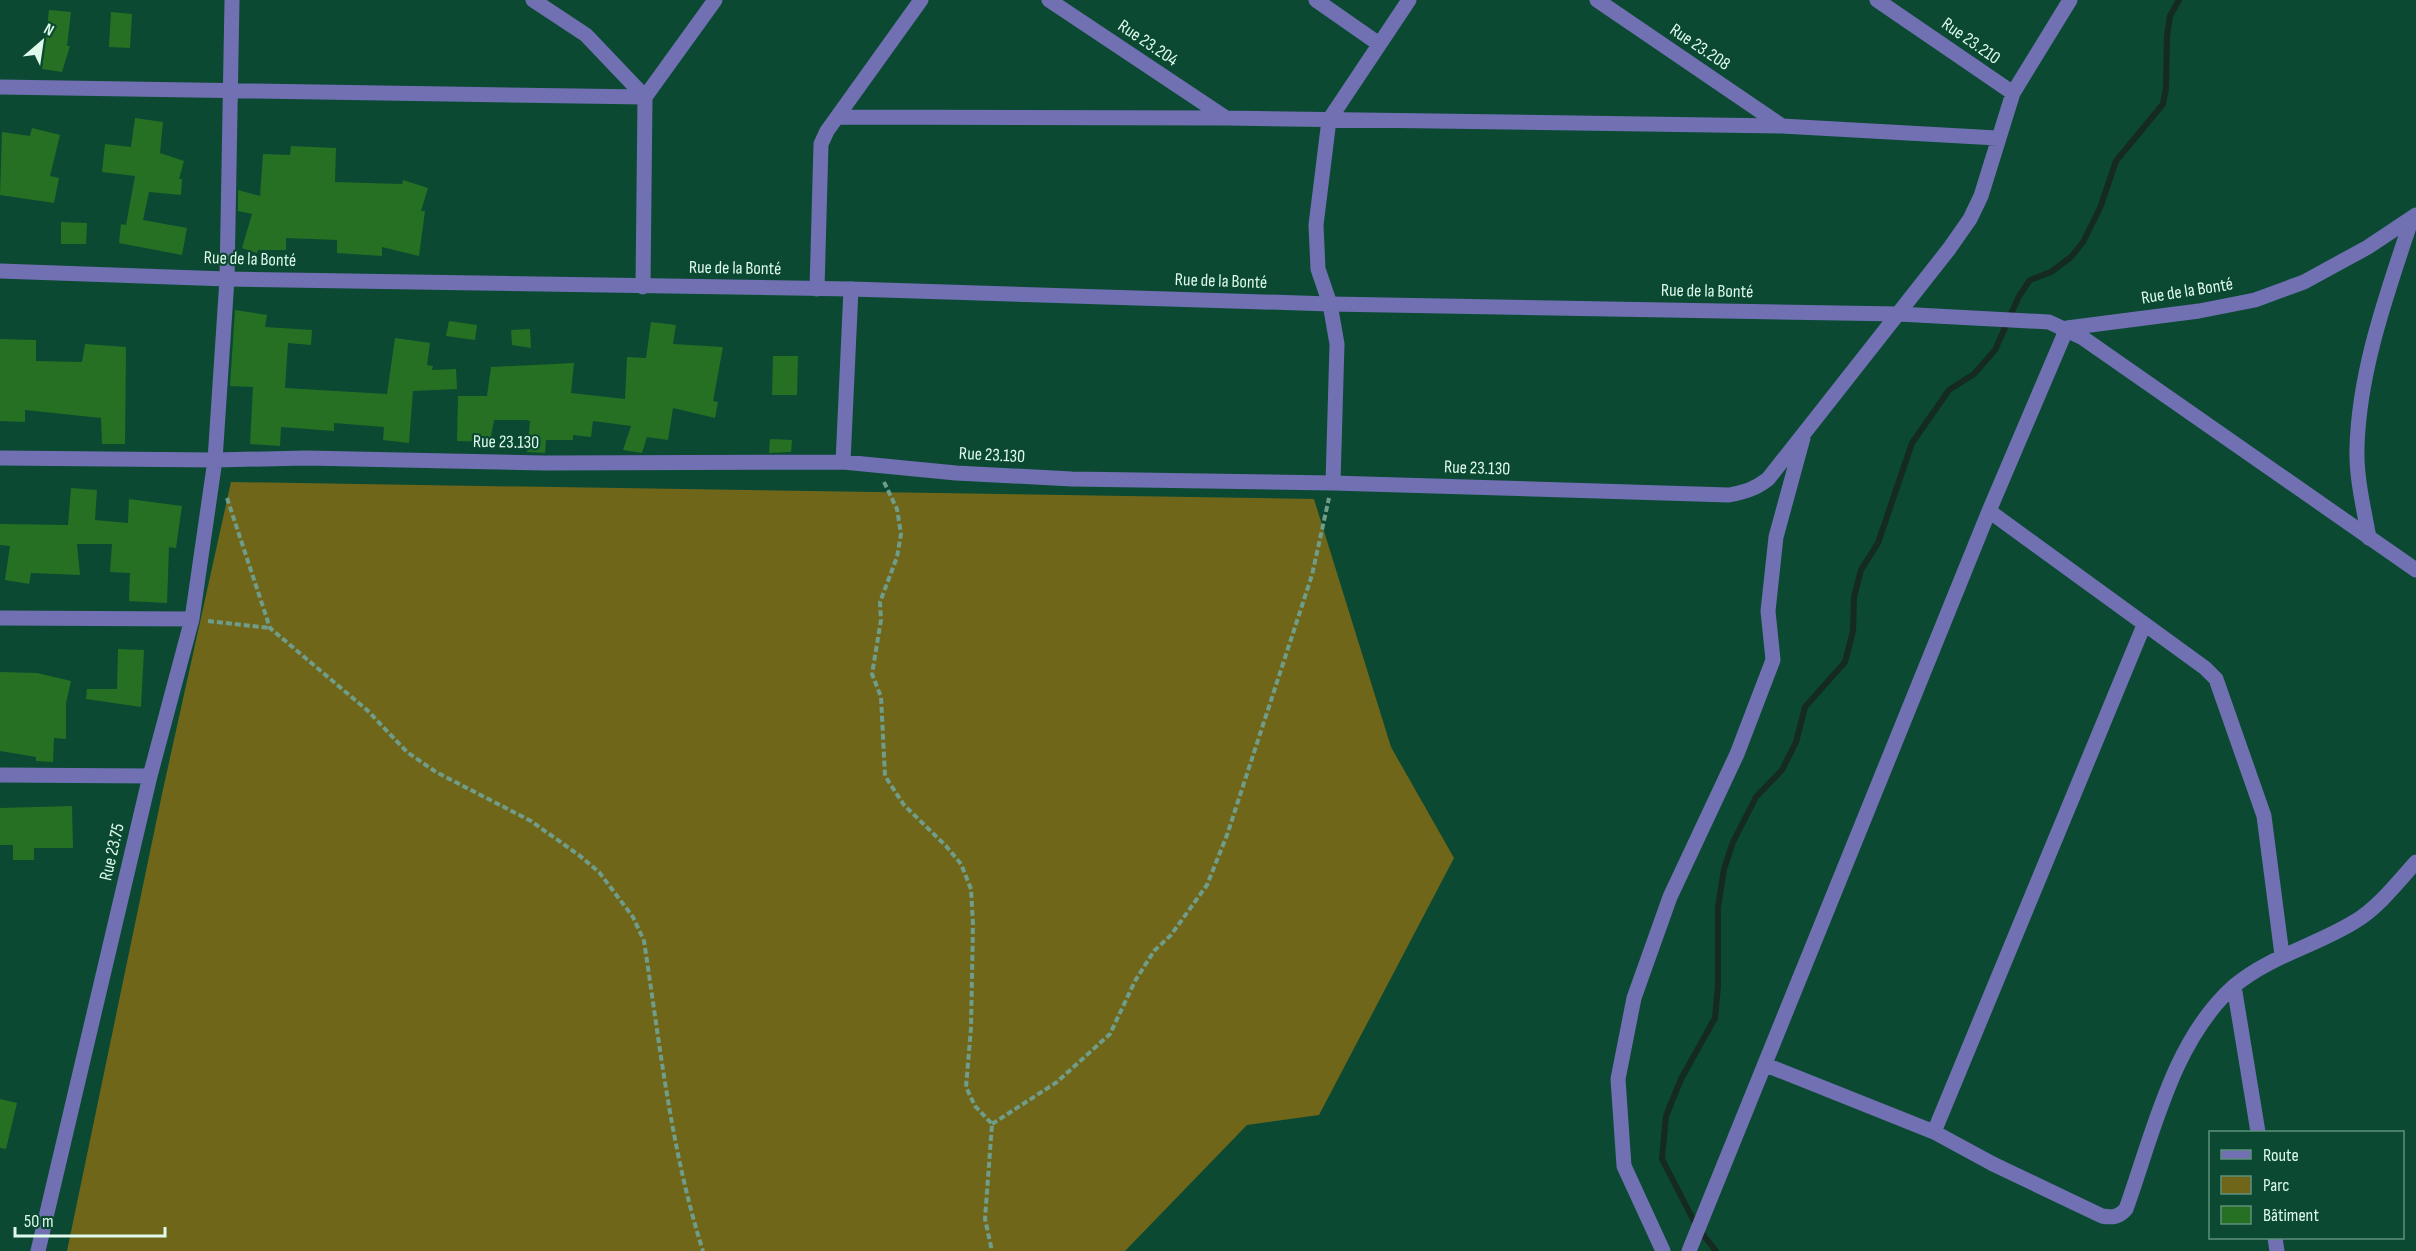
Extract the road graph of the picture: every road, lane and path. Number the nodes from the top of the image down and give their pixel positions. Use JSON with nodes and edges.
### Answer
{"nodes":[{"id":1,"x":232,"y":0,"type":"edge"},
{"id":2,"x":533,"y":0,"type":"edge"},
{"id":3,"x":715,"y":0,"type":"edge"},
{"id":4,"x":908,"y":0,"type":"edge"},
{"id":5,"x":921,"y":0,"type":"edge"},
{"id":6,"x":1050,"y":0,"type":"edge"},
{"id":7,"x":1316,"y":0,"type":"edge"},
{"id":8,"x":1409,"y":0,"type":"edge"},
{"id":9,"x":1597,"y":0,"type":"edge"},
{"id":10,"x":1877,"y":0,"type":"edge"},
{"id":11,"x":2070,"y":0,"type":"edge"},
{"id":12,"x":910,"y":16,"type":"junction"},
{"id":13,"x":1379,"y":44,"type":"junction"},
{"id":14,"x":0,"y":87,"type":"edge"},
{"id":15,"x":229,"y":92,"type":"junction"},
{"id":16,"x":2013,"y":93,"type":"junction"},
{"id":17,"x":645,"y":97,"type":"junction"},
{"id":18,"x":838,"y":117,"type":"junction"},
{"id":19,"x":1226,"y":118,"type":"junction"},
{"id":20,"x":1329,"y":120,"type":"junction"},
{"id":21,"x":1782,"y":126,"type":"junction"},
{"id":22,"x":1997,"y":138,"type":"junction"},
{"id":23,"x":2413,"y":218,"type":"edge"},
{"id":24,"x":0,"y":271,"type":"edge"},
{"id":25,"x":227,"y":279,"type":"junction"},
{"id":26,"x":643,"y":287,"type":"junction"},
{"id":27,"x":817,"y":289,"type":"junction"},
{"id":28,"x":851,"y":289,"type":"junction"},
{"id":29,"x":1330,"y":304,"type":"junction"},
{"id":30,"x":1898,"y":314,"type":"junction"},
{"id":31,"x":2067,"y":328,"type":"junction"},
{"id":32,"x":1804,"y":432,"type":"junction"},
{"id":33,"x":0,"y":458,"type":"edge"},
{"id":34,"x":215,"y":460,"type":"junction"},
{"id":35,"x":843,"y":462,"type":"junction"},
{"id":36,"x":876,"y":465,"type":"junction"},
{"id":37,"x":1333,"y":483,"type":"junction"},
{"id":38,"x":226,"y":494,"type":"dead end"},
{"id":39,"x":1989,"y":511,"type":"junction"},
{"id":40,"x":2369,"y":538,"type":"junction"},
{"id":41,"x":2416,"y":570,"type":"edge"},
{"id":42,"x":0,"y":618,"type":"edge"},
{"id":43,"x":192,"y":618,"type":"junction"},
{"id":44,"x":2144,"y":625,"type":"junction"},
{"id":45,"x":270,"y":628,"type":"junction"},
{"id":46,"x":0,"y":775,"type":"edge"},
{"id":47,"x":150,"y":776,"type":"junction"},
{"id":48,"x":2416,"y":862,"type":"edge"},
{"id":49,"x":2282,"y":955,"type":"junction"},
{"id":50,"x":2234,"y":986,"type":"junction"},
{"id":51,"x":1766,"y":1065,"type":"junction"},
{"id":52,"x":992,"y":1124,"type":"junction"},
{"id":53,"x":2258,"y":1131,"type":"edge"},
{"id":54,"x":1934,"y":1132,"type":"junction"},
{"id":55,"x":38,"y":1251,"type":"edge"},
{"id":56,"x":703,"y":1251,"type":"edge"},
{"id":57,"x":992,"y":1251,"type":"edge"},
{"id":58,"x":1663,"y":1251,"type":"edge"},
{"id":59,"x":1689,"y":1251,"type":"edge"}],
"edges":[{"from":1,"to":15,"type":"street","name":"Rue 23.75"},
{"from":2,"to":17,"type":"street"},
{"from":3,"to":17,"type":"street"},
{"from":4,"to":12,"type":"street"},
{"from":5,"to":12,"type":"street"},
{"from":6,"to":19,"type":"street","name":"Rue 23.204"},
{"from":7,"to":13,"type":"street"},
{"from":8,"to":13,"type":"street"},
{"from":9,"to":21,"type":"street","name":"Rue 23.208"},
{"from":10,"to":16,"type":"street","name":"Rue 23.210"},
{"from":11,"to":16,"type":"street","name":"Rue 23.130"},
{"from":12,"to":18,"type":"street"},
{"from":13,"to":20,"type":"street"},
{"from":14,"to":15,"type":"street"},
{"from":15,"to":17,"type":"street"},
{"from":15,"to":25,"type":"street","name":"Rue 23.75"},
{"from":16,"to":22,"type":"street","name":"Rue 23.130"},
{"from":17,"to":26,"type":"street"},
{"from":18,"to":19,"type":"street"},
{"from":18,"to":27,"type":"street"},
{"from":19,"to":20,"type":"street"},
{"from":20,"to":21,"type":"street"},
{"from":20,"to":29,"type":"street"},
{"from":21,"to":22,"type":"street"},
{"from":22,"to":30,"type":"street","name":"Rue 23.130"},
{"from":23,"to":31,"type":"street","name":"Rue de la Bonté"},
{"from":23,"to":40,"type":"street"},
{"from":24,"to":25,"type":"street","name":"Rue de la Bonté"},
{"from":25,"to":26,"type":"street","name":"Rue de la Bonté"},
{"from":25,"to":34,"type":"street","name":"Rue 23.75"},
{"from":26,"to":27,"type":"street","name":"Rue de la Bonté"},
{"from":27,"to":28,"type":"street","name":"Rue de la Bonté"},
{"from":28,"to":29,"type":"street","name":"Rue de la Bonté"},
{"from":28,"to":35,"type":"street"},
{"from":29,"to":30,"type":"street","name":"Rue de la Bonté"},
{"from":29,"to":37,"type":"street"},
{"from":30,"to":31,"type":"street","name":"Rue de la Bonté"},
{"from":30,"to":32,"type":"street","name":"Rue 23.130"},
{"from":31,"to":39,"type":"street"},
{"from":31,"to":40,"type":"street"},
{"from":32,"to":37,"type":"street","name":"Rue 23.130"},
{"from":32,"to":58,"type":"street"},
{"from":33,"to":34,"type":"street","name":"Rue 23.130"},
{"from":34,"to":35,"type":"street","name":"Rue 23.130"},
{"from":34,"to":43,"type":"street","name":"Rue 23.75"},
{"from":35,"to":36,"type":"street","name":"Rue 23.130"},
{"from":36,"to":37,"type":"street","name":"Rue 23.130"},
{"from":36,"to":52,"type":"path"},
{"from":37,"to":52,"type":"path"},
{"from":38,"to":45,"type":"path"},
{"from":39,"to":44,"type":"street"},
{"from":39,"to":51,"type":"street"},
{"from":40,"to":41,"type":"street"},
{"from":42,"to":43,"type":"street"},
{"from":43,"to":45,"type":"path"},
{"from":43,"to":47,"type":"street","name":"Rue 23.75"},
{"from":44,"to":49,"type":"street"},
{"from":44,"to":54,"type":"street"},
{"from":45,"to":56,"type":"path"},
{"from":46,"to":47,"type":"street"},
{"from":47,"to":55,"type":"street","name":"Rue 23.75"},
{"from":48,"to":49,"type":"street"},
{"from":49,"to":50,"type":"street"},
{"from":50,"to":53,"type":"street"},
{"from":50,"to":54,"type":"street"},
{"from":51,"to":54,"type":"street"},
{"from":51,"to":59,"type":"street"},
{"from":52,"to":57,"type":"path"}]}
